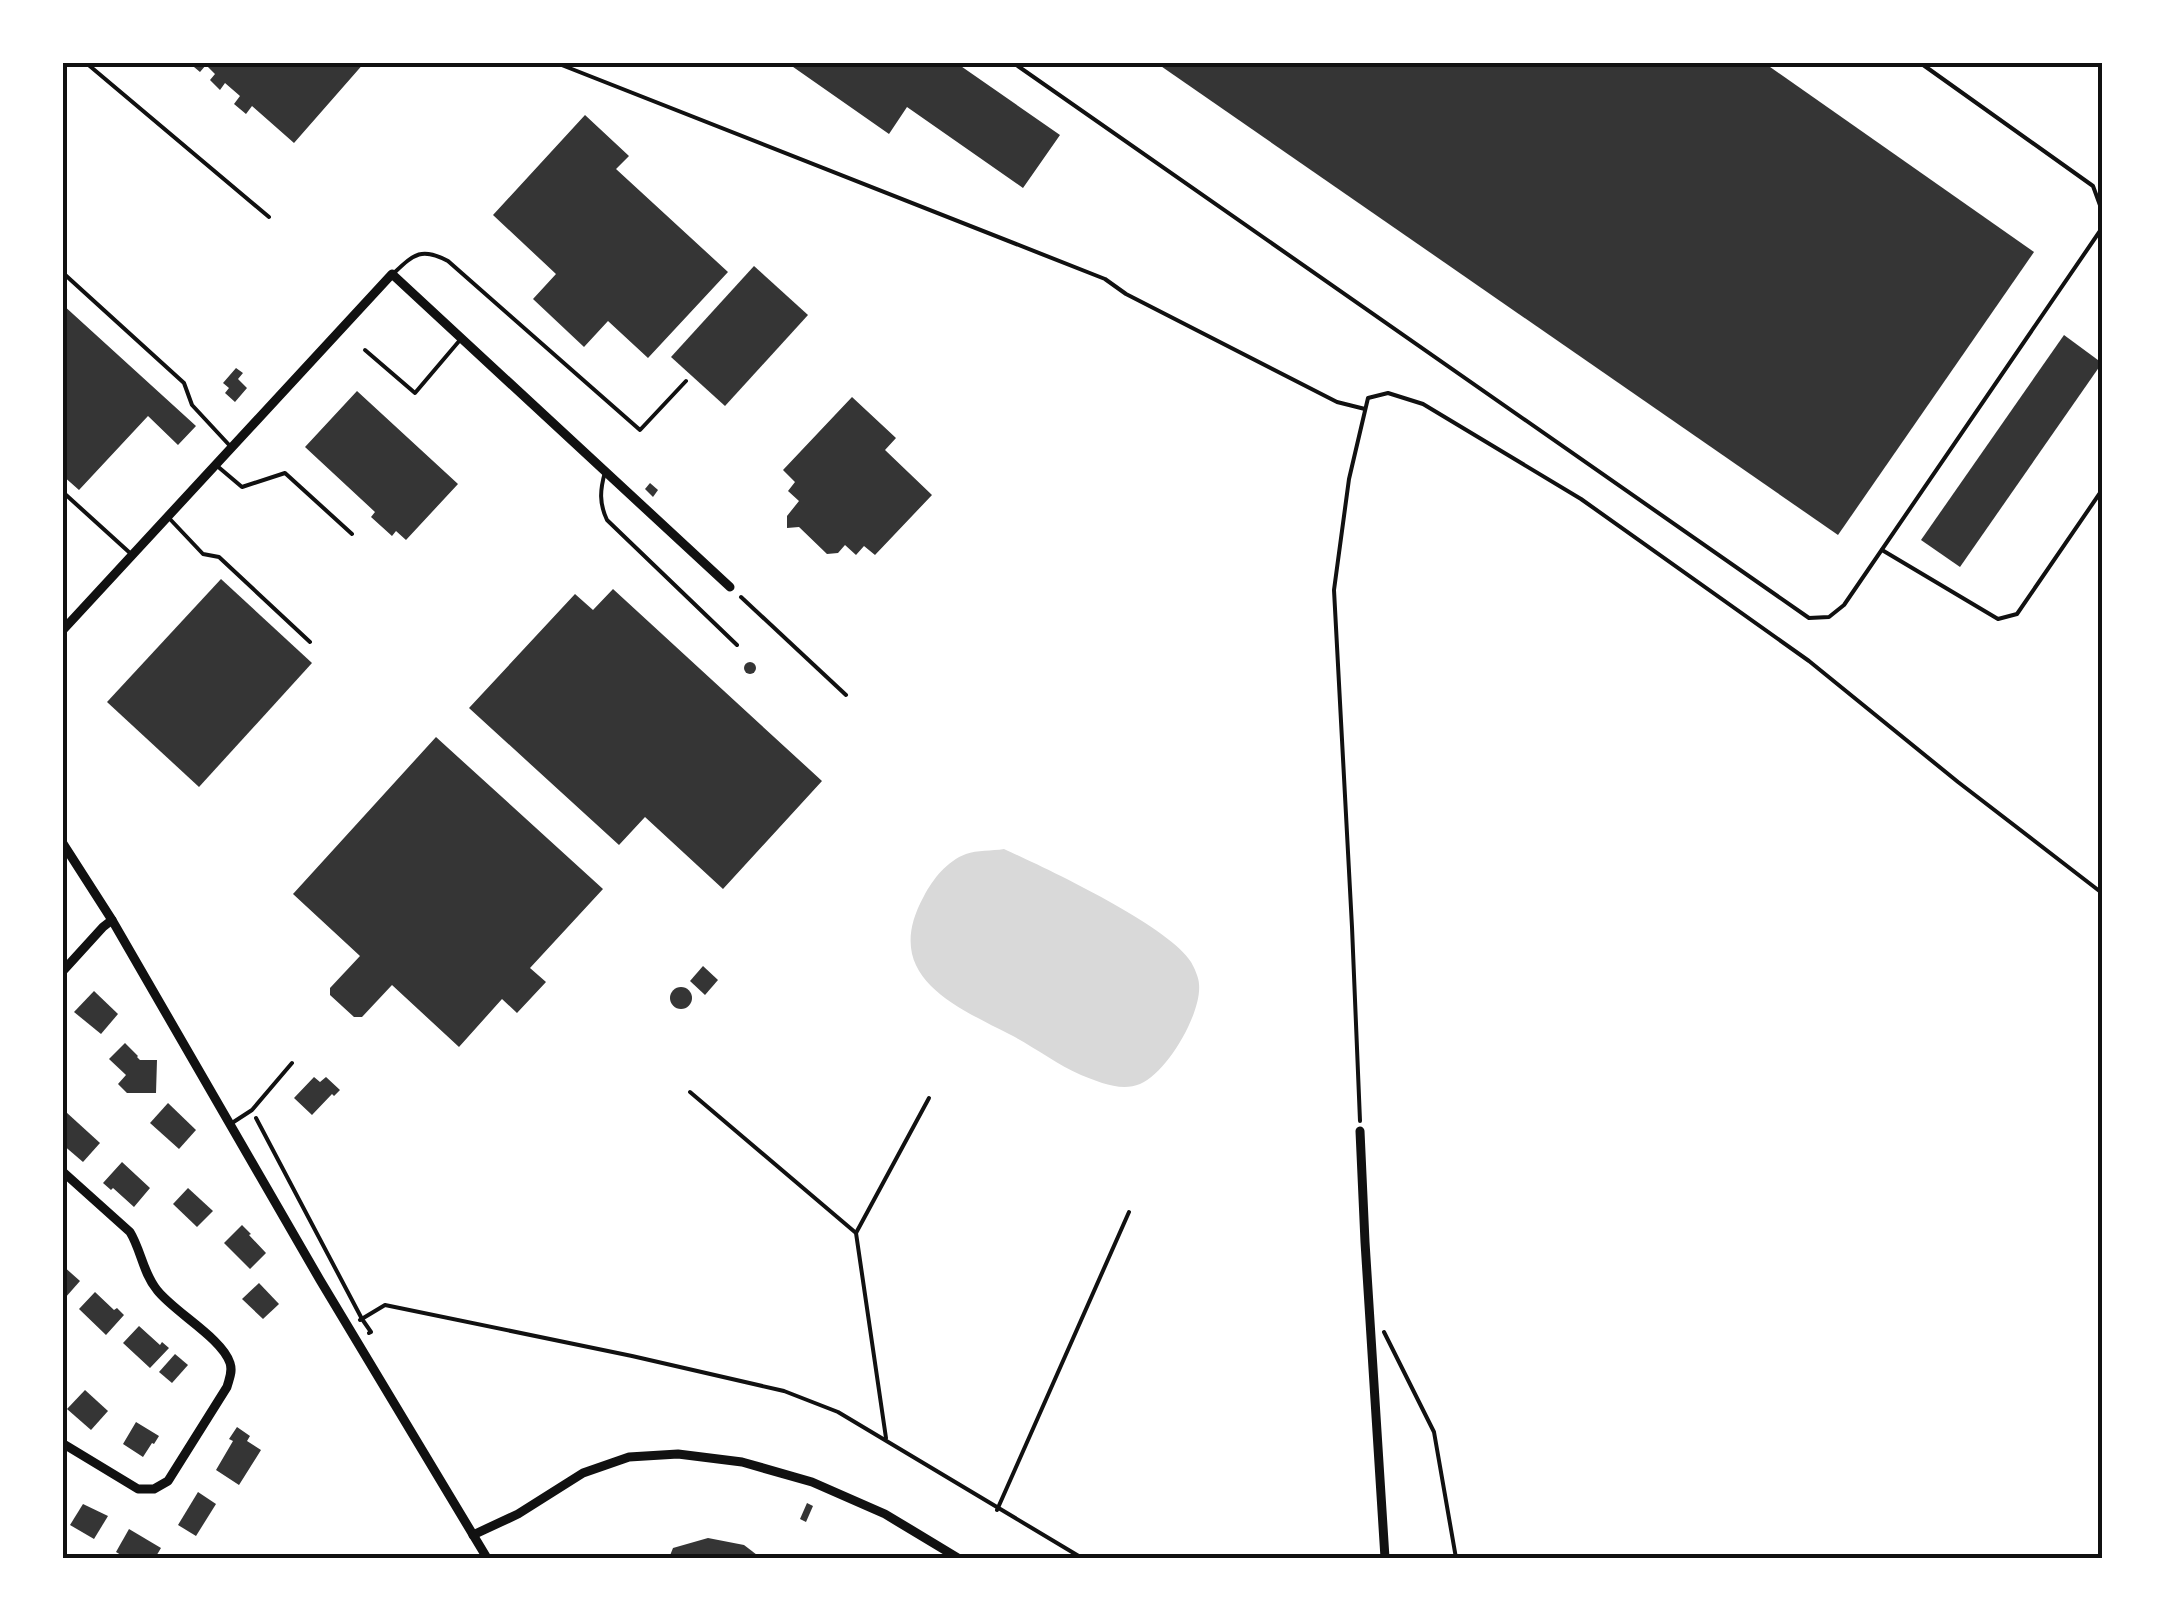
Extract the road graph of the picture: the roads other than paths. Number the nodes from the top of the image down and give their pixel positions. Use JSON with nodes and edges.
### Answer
{"nodes":[{"id":1,"x":85,"y":62,"type":"edge"},
{"id":2,"x":1012,"y":62,"type":"edge"},
{"id":3,"x":1920,"y":62,"type":"edge"},
{"id":4,"x":269,"y":217,"type":"dead end"},
{"id":5,"x":2102,"y":228,"type":"edge"},
{"id":6,"x":62,"y":272,"type":"edge"},
{"id":7,"x":392,"y":274,"type":"junction"},
{"id":8,"x":461,"y":338,"type":"junction"},
{"id":9,"x":365,"y":350,"type":"dead end"},
{"id":10,"x":686,"y":381,"type":"dead end"},
{"id":11,"x":232,"y":448,"type":"junction"},
{"id":12,"x":216,"y":465,"type":"junction"},
{"id":13,"x":605,"y":472,"type":"junction"},
{"id":14,"x":2102,"y":490,"type":"edge"},
{"id":15,"x":63,"y":494,"type":"edge"},
{"id":16,"x":168,"y":517,"type":"junction"},
{"id":17,"x":352,"y":534,"type":"dead end"},
{"id":18,"x":1882,"y":550,"type":"junction"},
{"id":19,"x":133,"y":554,"type":"junction"},
{"id":20,"x":730,"y":587,"type":"road end"},
{"id":21,"x":62,"y":631,"type":"edge"},
{"id":22,"x":310,"y":642,"type":"dead end"},
{"id":23,"x":737,"y":645,"type":"dead end"},
{"id":24,"x":62,"y":842,"type":"edge"},
{"id":25,"x":112,"y":920,"type":"junction"},
{"id":26,"x":62,"y":972,"type":"edge"},
{"id":27,"x":292,"y":1063,"type":"dead end"},
{"id":28,"x":230,"y":1125,"type":"junction"},
{"id":29,"x":1360,"y":1131,"type":"road end"},
{"id":30,"x":62,"y":1171,"type":"edge"},
{"id":31,"x":62,"y":1443,"type":"edge"},
{"id":32,"x":473,"y":1535,"type":"junction"},
{"id":33,"x":487,"y":1558,"type":"edge"},
{"id":34,"x":958,"y":1558,"type":"edge"},
{"id":35,"x":1385,"y":1558,"type":"edge"}],
"edges":[{"from":1,"to":4,"type":"lane"},
{"from":2,"to":18,"type":"lane"},
{"from":3,"to":5,"type":"lane"},
{"from":5,"to":18,"type":"lane"},
{"from":6,"to":11,"type":"lane"},
{"from":7,"to":8,"type":"street"},
{"from":7,"to":10,"type":"lane"},
{"from":7,"to":11,"type":"street"},
{"from":8,"to":9,"type":"lane"},
{"from":8,"to":13,"type":"street"},
{"from":11,"to":12,"type":"street"},
{"from":12,"to":16,"type":"street"},
{"from":12,"to":17,"type":"lane"},
{"from":13,"to":20,"type":"street"},
{"from":13,"to":23,"type":"lane"},
{"from":14,"to":18,"type":"lane"},
{"from":15,"to":19,"type":"lane"},
{"from":16,"to":19,"type":"street"},
{"from":16,"to":22,"type":"lane"},
{"from":19,"to":21,"type":"street"},
{"from":24,"to":25,"type":"street"},
{"from":25,"to":26,"type":"street"},
{"from":25,"to":28,"type":"street"},
{"from":27,"to":28,"type":"lane"},
{"from":28,"to":32,"type":"street"},
{"from":29,"to":35,"type":"street"},
{"from":30,"to":31,"type":"street"},
{"from":32,"to":33,"type":"street"},
{"from":32,"to":34,"type":"street"}]}
